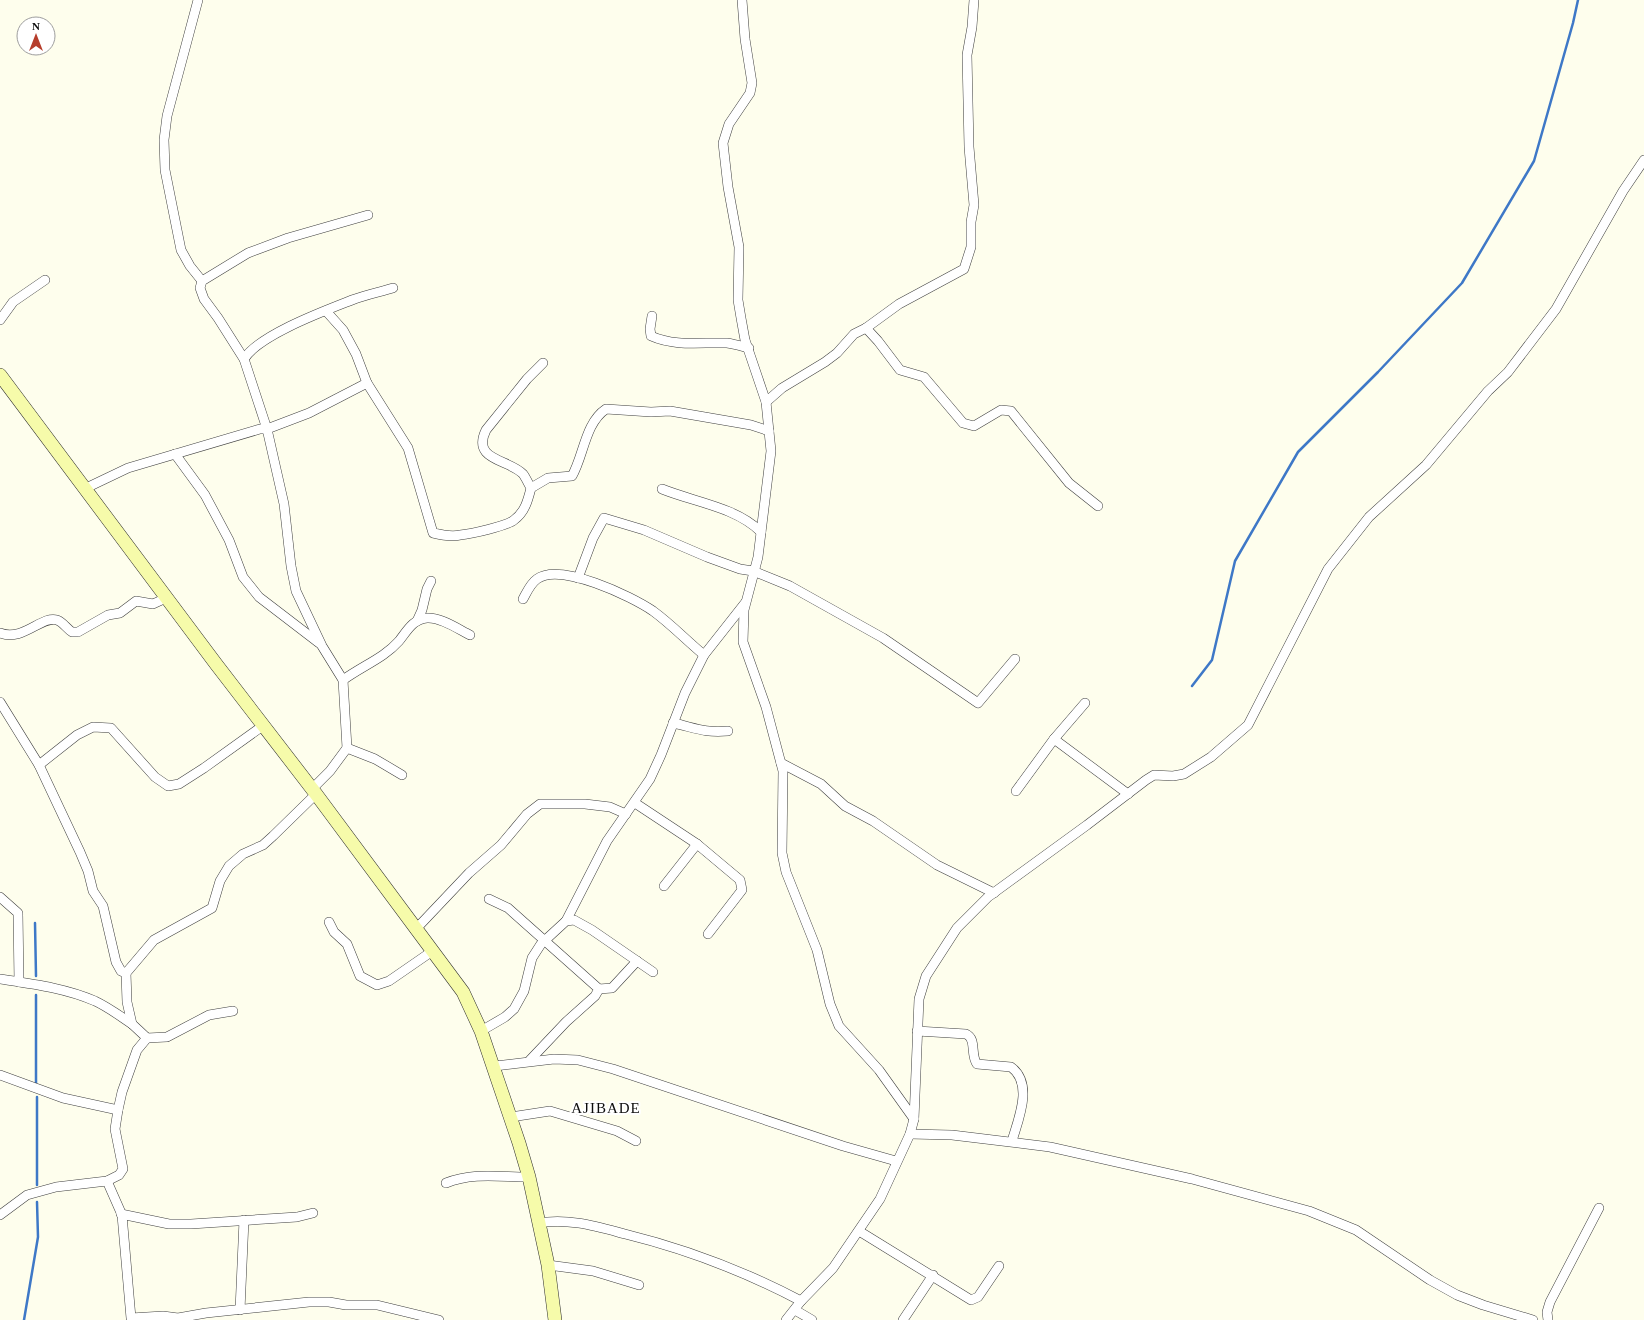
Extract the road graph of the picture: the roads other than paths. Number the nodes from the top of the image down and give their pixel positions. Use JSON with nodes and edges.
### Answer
{"nodes":[{"id":1,"x":198,"y":0,"type":"edge"},
{"id":2,"x":742,"y":0,"type":"edge"},
{"id":3,"x":974,"y":0,"type":"edge"},
{"id":4,"x":1644,"y":160,"type":"edge"},
{"id":5,"x":368,"y":215,"type":"dead end"},
{"id":6,"x":45,"y":280,"type":"dead end"},
{"id":7,"x":202,"y":281,"type":"junction"},
{"id":8,"x":394,"y":288,"type":"dead end"},
{"id":9,"x":326,"y":311,"type":"junction"},
{"id":10,"x":652,"y":316,"type":"dead end"},
{"id":11,"x":0,"y":320,"type":"edge"},
{"id":12,"x":866,"y":328,"type":"junction"},
{"id":13,"x":748,"y":348,"type":"junction"},
{"id":14,"x":244,"y":359,"type":"junction"},
{"id":15,"x":543,"y":364,"type":"dead end"},
{"id":16,"x":0,"y":375,"type":"edge"},
{"id":17,"x":367,"y":383,"type":"junction"},
{"id":18,"x":766,"y":402,"type":"junction"},
{"id":19,"x":267,"y":429,"type":"junction"},
{"id":20,"x":770,"y":431,"type":"junction"},
{"id":21,"x":175,"y":454,"type":"junction"},
{"id":22,"x":531,"y":488,"type":"junction"},
{"id":23,"x":84,"y":489,"type":"junction"},
{"id":24,"x":662,"y":489,"type":"dead end"},
{"id":25,"x":1098,"y":506,"type":"dead end"},
{"id":26,"x":761,"y":532,"type":"junction"},
{"id":27,"x":753,"y":571,"type":"junction"},
{"id":28,"x":578,"y":578,"type":"junction"},
{"id":29,"x":431,"y":581,"type":"dead end"},
{"id":30,"x":166,"y":598,"type":"junction"},
{"id":31,"x":523,"y":599,"type":"dead end"},
{"id":32,"x":746,"y":602,"type":"junction"},
{"id":33,"x":417,"y":621,"type":"junction"},
{"id":34,"x":0,"y":634,"type":"edge"},
{"id":35,"x":470,"y":635,"type":"dead end"},
{"id":36,"x":322,"y":646,"type":"junction"},
{"id":37,"x":704,"y":655,"type":"junction"},
{"id":38,"x":1015,"y":659,"type":"dead end"},
{"id":39,"x":343,"y":680,"type":"junction"},
{"id":40,"x":0,"y":702,"type":"edge"},
{"id":41,"x":1085,"y":703,"type":"dead end"},
{"id":42,"x":674,"y":723,"type":"junction"},
{"id":43,"x":264,"y":725,"type":"junction"},
{"id":44,"x":728,"y":731,"type":"dead end"},
{"id":45,"x":1054,"y":739,"type":"junction"},
{"id":46,"x":347,"y":748,"type":"junction"},
{"id":47,"x":781,"y":763,"type":"junction"},
{"id":48,"x":38,"y":765,"type":"junction"},
{"id":49,"x":402,"y":775,"type":"dead end"},
{"id":50,"x":1016,"y":790,"type":"dead end"},
{"id":51,"x":314,"y":791,"type":"junction"},
{"id":52,"x":1128,"y":794,"type":"junction"},
{"id":53,"x":635,"y":803,"type":"junction"},
{"id":54,"x":626,"y":814,"type":"junction"},
{"id":55,"x":697,"y":844,"type":"junction"},
{"id":56,"x":664,"y":886,"type":"dead end"},
{"id":57,"x":994,"y":893,"type":"junction"},
{"id":58,"x":0,"y":897,"type":"edge"},
{"id":59,"x":489,"y":899,"type":"dead end"},
{"id":60,"x":566,"y":921,"type":"junction"},
{"id":61,"x":329,"y":922,"type":"dead end"},
{"id":62,"x":415,"y":930,"type":"junction"},
{"id":63,"x":708,"y":934,"type":"dead end"},
{"id":64,"x":545,"y":940,"type":"junction"},
{"id":65,"x":431,"y":952,"type":"junction"},
{"id":66,"x":637,"y":961,"type":"junction"},
{"id":67,"x":653,"y":972,"type":"dead end"},
{"id":68,"x":126,"y":973,"type":"junction"},
{"id":69,"x":0,"y":978,"type":"edge"},
{"id":70,"x":19,"y":982,"type":"junction"},
{"id":71,"x":599,"y":989,"type":"junction"},
{"id":72,"x":233,"y":1011,"type":"dead end"},
{"id":73,"x":132,"y":1024,"type":"junction"},
{"id":74,"x":917,"y":1030,"type":"junction"},
{"id":75,"x":481,"y":1031,"type":"junction"},
{"id":76,"x":147,"y":1038,"type":"junction"},
{"id":77,"x":530,"y":1060,"type":"junction"},
{"id":78,"x":495,"y":1066,"type":"junction"},
{"id":79,"x":0,"y":1075,"type":"edge"},
{"id":80,"x":118,"y":1110,"type":"junction"},
{"id":81,"x":511,"y":1117,"type":"junction"},
{"id":82,"x":914,"y":1119,"type":"junction"},
{"id":83,"x":910,"y":1134,"type":"junction"},
{"id":84,"x":636,"y":1141,"type":"dead end"},
{"id":85,"x":1012,"y":1141,"type":"junction"},
{"id":86,"x":896,"y":1162,"type":"junction"},
{"id":87,"x":528,"y":1177,"type":"junction"},
{"id":88,"x":108,"y":1181,"type":"junction"},
{"id":89,"x":446,"y":1184,"type":"dead end"},
{"id":90,"x":1599,"y":1208,"type":"dead end"},
{"id":91,"x":1,"y":1213,"type":"edge"},
{"id":92,"x":313,"y":1213,"type":"dead end"},
{"id":93,"x":121,"y":1214,"type":"junction"},
{"id":94,"x":244,"y":1220,"type":"junction"},
{"id":95,"x":538,"y":1223,"type":"junction"},
{"id":96,"x":859,"y":1231,"type":"junction"},
{"id":97,"x":548,"y":1266,"type":"junction"},
{"id":98,"x":999,"y":1266,"type":"dead end"},
{"id":99,"x":933,"y":1275,"type":"junction"},
{"id":100,"x":639,"y":1285,"type":"dead end"},
{"id":101,"x":801,"y":1301,"type":"junction"},
{"id":102,"x":240,"y":1310,"type":"junction"},
{"id":103,"x":795,"y":1310,"type":"junction"},
{"id":104,"x":439,"y":1320,"type":"edge"},
{"id":105,"x":555,"y":1320,"type":"edge"},
{"id":106,"x":786,"y":1320,"type":"edge"},
{"id":107,"x":812,"y":1320,"type":"edge"},
{"id":108,"x":902,"y":1320,"type":"edge"},
{"id":109,"x":1533,"y":1320,"type":"edge"},
{"id":110,"x":1548,"y":1320,"type":"edge"}],
"edges":[{"from":1,"to":7,"type":"street"},
{"from":2,"to":13,"type":"street"},
{"from":3,"to":12,"type":"street"},
{"from":4,"to":52,"type":"street"},
{"from":5,"to":7,"type":"street"},
{"from":6,"to":11,"type":"street"},
{"from":7,"to":14,"type":"street"},
{"from":8,"to":9,"type":"street"},
{"from":9,"to":14,"type":"street"},
{"from":9,"to":17,"type":"street"},
{"from":10,"to":13,"type":"street"},
{"from":12,"to":18,"type":"street"},
{"from":12,"to":25,"type":"street"},
{"from":13,"to":18,"type":"street"},
{"from":14,"to":19,"type":"street"},
{"from":15,"to":22,"type":"street"},
{"from":16,"to":23,"type":"main road"},
{"from":17,"to":19,"type":"street"},
{"from":17,"to":22,"type":"street"},
{"from":18,"to":20,"type":"street"},
{"from":19,"to":21,"type":"street"},
{"from":19,"to":36,"type":"street"},
{"from":20,"to":22,"type":"street"},
{"from":20,"to":26,"type":"street"},
{"from":21,"to":23,"type":"street"},
{"from":21,"to":36,"type":"street"},
{"from":23,"to":30,"type":"main road"},
{"from":24,"to":26,"type":"street"},
{"from":26,"to":27,"type":"street"},
{"from":27,"to":28,"type":"street"},
{"from":27,"to":32,"type":"street"},
{"from":27,"to":38,"type":"street"},
{"from":28,"to":31,"type":"street"},
{"from":28,"to":37,"type":"street"},
{"from":29,"to":33,"type":"street"},
{"from":30,"to":34,"type":"street"},
{"from":30,"to":43,"type":"main road"},
{"from":32,"to":37,"type":"street"},
{"from":32,"to":47,"type":"street"},
{"from":33,"to":35,"type":"street"},
{"from":33,"to":39,"type":"street"},
{"from":36,"to":39,"type":"street"},
{"from":37,"to":42,"type":"street"},
{"from":39,"to":46,"type":"street"},
{"from":40,"to":48,"type":"street"},
{"from":41,"to":45,"type":"street"},
{"from":42,"to":44,"type":"street"},
{"from":42,"to":53,"type":"street"},
{"from":43,"to":48,"type":"street"},
{"from":43,"to":51,"type":"main road"},
{"from":45,"to":50,"type":"street"},
{"from":45,"to":52,"type":"street"},
{"from":46,"to":49,"type":"street"},
{"from":46,"to":51,"type":"street"},
{"from":47,"to":57,"type":"street"},
{"from":47,"to":82,"type":"street"},
{"from":48,"to":68,"type":"street"},
{"from":51,"to":62,"type":"main road"},
{"from":51,"to":68,"type":"street"},
{"from":52,"to":57,"type":"street"},
{"from":53,"to":54,"type":"street"},
{"from":53,"to":55,"type":"street"},
{"from":54,"to":60,"type":"street"},
{"from":54,"to":62,"type":"street"},
{"from":55,"to":56,"type":"street"},
{"from":55,"to":63,"type":"street"},
{"from":57,"to":74,"type":"street"},
{"from":58,"to":70,"type":"street"},
{"from":59,"to":64,"type":"street"},
{"from":60,"to":64,"type":"street"},
{"from":60,"to":66,"type":"street"},
{"from":61,"to":65,"type":"street"},
{"from":62,"to":65,"type":"main road"},
{"from":64,"to":71,"type":"street"},
{"from":64,"to":75,"type":"street"},
{"from":65,"to":75,"type":"main road"},
{"from":66,"to":67,"type":"street"},
{"from":66,"to":71,"type":"street"},
{"from":68,"to":73,"type":"street"},
{"from":69,"to":70,"type":"street"},
{"from":70,"to":73,"type":"street"},
{"from":71,"to":77,"type":"street"},
{"from":72,"to":76,"type":"street"},
{"from":73,"to":76,"type":"street"},
{"from":74,"to":82,"type":"street"},
{"from":74,"to":85,"type":"street"},
{"from":75,"to":78,"type":"main road"},
{"from":76,"to":80,"type":"street"},
{"from":77,"to":78,"type":"street"},
{"from":77,"to":86,"type":"street"},
{"from":78,"to":81,"type":"main road"},
{"from":79,"to":80,"type":"street"},
{"from":80,"to":88,"type":"street"},
{"from":81,"to":84,"type":"street"},
{"from":81,"to":87,"type":"main road"},
{"from":82,"to":83,"type":"street"},
{"from":83,"to":85,"type":"street"},
{"from":83,"to":86,"type":"street"},
{"from":85,"to":109,"type":"street"},
{"from":86,"to":96,"type":"street"},
{"from":87,"to":89,"type":"street"},
{"from":87,"to":95,"type":"main road"},
{"from":88,"to":91,"type":"street"},
{"from":88,"to":93,"type":"street"},
{"from":90,"to":110,"type":"street"},
{"from":92,"to":94,"type":"street"},
{"from":93,"to":94,"type":"street"},
{"from":93,"to":102,"type":"street"},
{"from":94,"to":102,"type":"street"},
{"from":95,"to":97,"type":"main road"},
{"from":95,"to":101,"type":"street"},
{"from":96,"to":99,"type":"street"},
{"from":96,"to":101,"type":"street"},
{"from":97,"to":100,"type":"street"},
{"from":97,"to":105,"type":"main road"},
{"from":98,"to":99,"type":"street"},
{"from":99,"to":108,"type":"street"},
{"from":101,"to":103,"type":"street"},
{"from":102,"to":104,"type":"street"},
{"from":103,"to":106,"type":"street"},
{"from":103,"to":107,"type":"street"}]}
